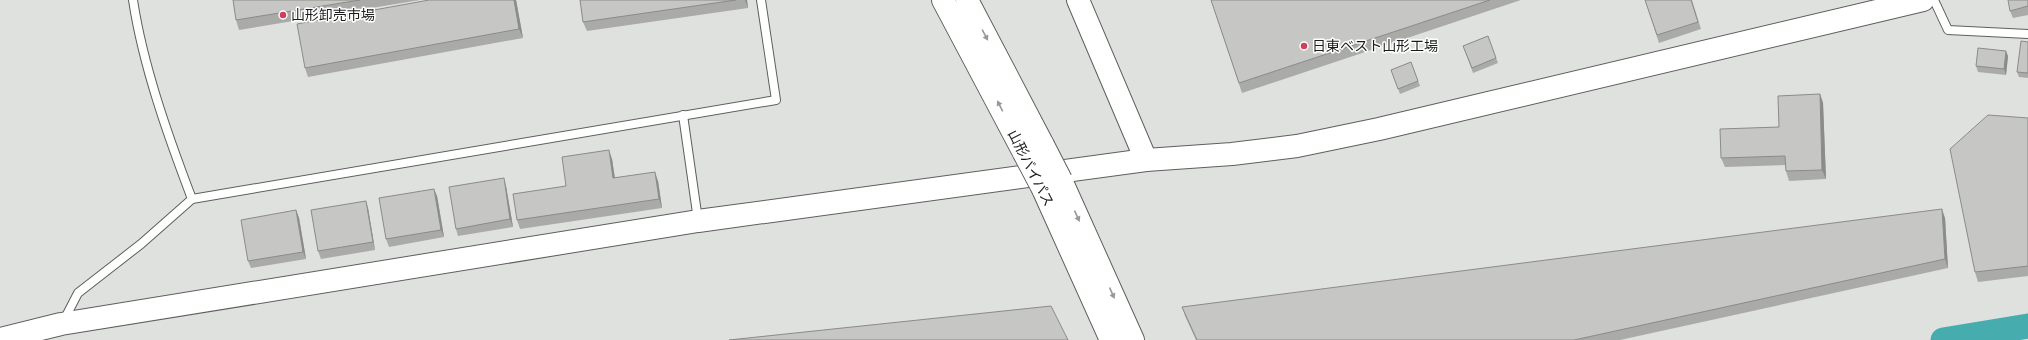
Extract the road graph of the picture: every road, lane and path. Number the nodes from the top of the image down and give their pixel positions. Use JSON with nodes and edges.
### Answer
{"nodes":[{"id":1,"x":133,"y":0,"type":"edge"},
{"id":2,"x":761,"y":0,"type":"edge"},
{"id":3,"x":943,"y":0,"type":"edge"},
{"id":4,"x":967,"y":0,"type":"edge"},
{"id":5,"x":1078,"y":0,"type":"edge"},
{"id":6,"x":1923,"y":0,"type":"edge"},
{"id":7,"x":1934,"y":0,"type":"edge"},
{"id":8,"x":2028,"y":34,"type":"edge"},
{"id":9,"x":683,"y":115,"type":"junction"},
{"id":10,"x":1034,"y":149,"type":"junction"},
{"id":11,"x":1146,"y":160,"type":"junction"},
{"id":12,"x":192,"y":199,"type":"junction"},
{"id":13,"x":698,"y":220,"type":"junction"},
{"id":14,"x":1087,"y":261,"type":"junction"},
{"id":15,"x":61,"y":324,"type":"junction"},
{"id":16,"x":0,"y":338,"type":"edge"},
{"id":17,"x":1111,"y":340,"type":"edge"},
{"id":18,"x":1133,"y":340,"type":"edge"}],
"edges":[{"from":1,"to":12,"type":"lane"},
{"from":2,"to":9,"type":"lane"},
{"from":10,"to":3,"type":"main road","name":"山形バイパス","one_way":true},
{"from":4,"to":10,"type":"main road","name":"山形バイパス","one_way":true},
{"from":5,"to":11,"type":"main road"},
{"from":6,"to":11,"type":"main road"},
{"from":7,"to":8,"type":"lane"},
{"from":9,"to":12,"type":"lane"},
{"from":9,"to":13,"type":"lane"},
{"from":10,"to":14,"type":"main road","name":"山形バイパス","bridge":true},
{"from":11,"to":13,"type":"main road"},
{"from":12,"to":15,"type":"lane"},
{"from":13,"to":15,"type":"main road"},
{"from":14,"to":17,"type":"main road","name":"山形バイパス"},
{"from":14,"to":18,"type":"main road","name":"山形バイパス","one_way":true},
{"from":15,"to":16,"type":"main road"}]}
